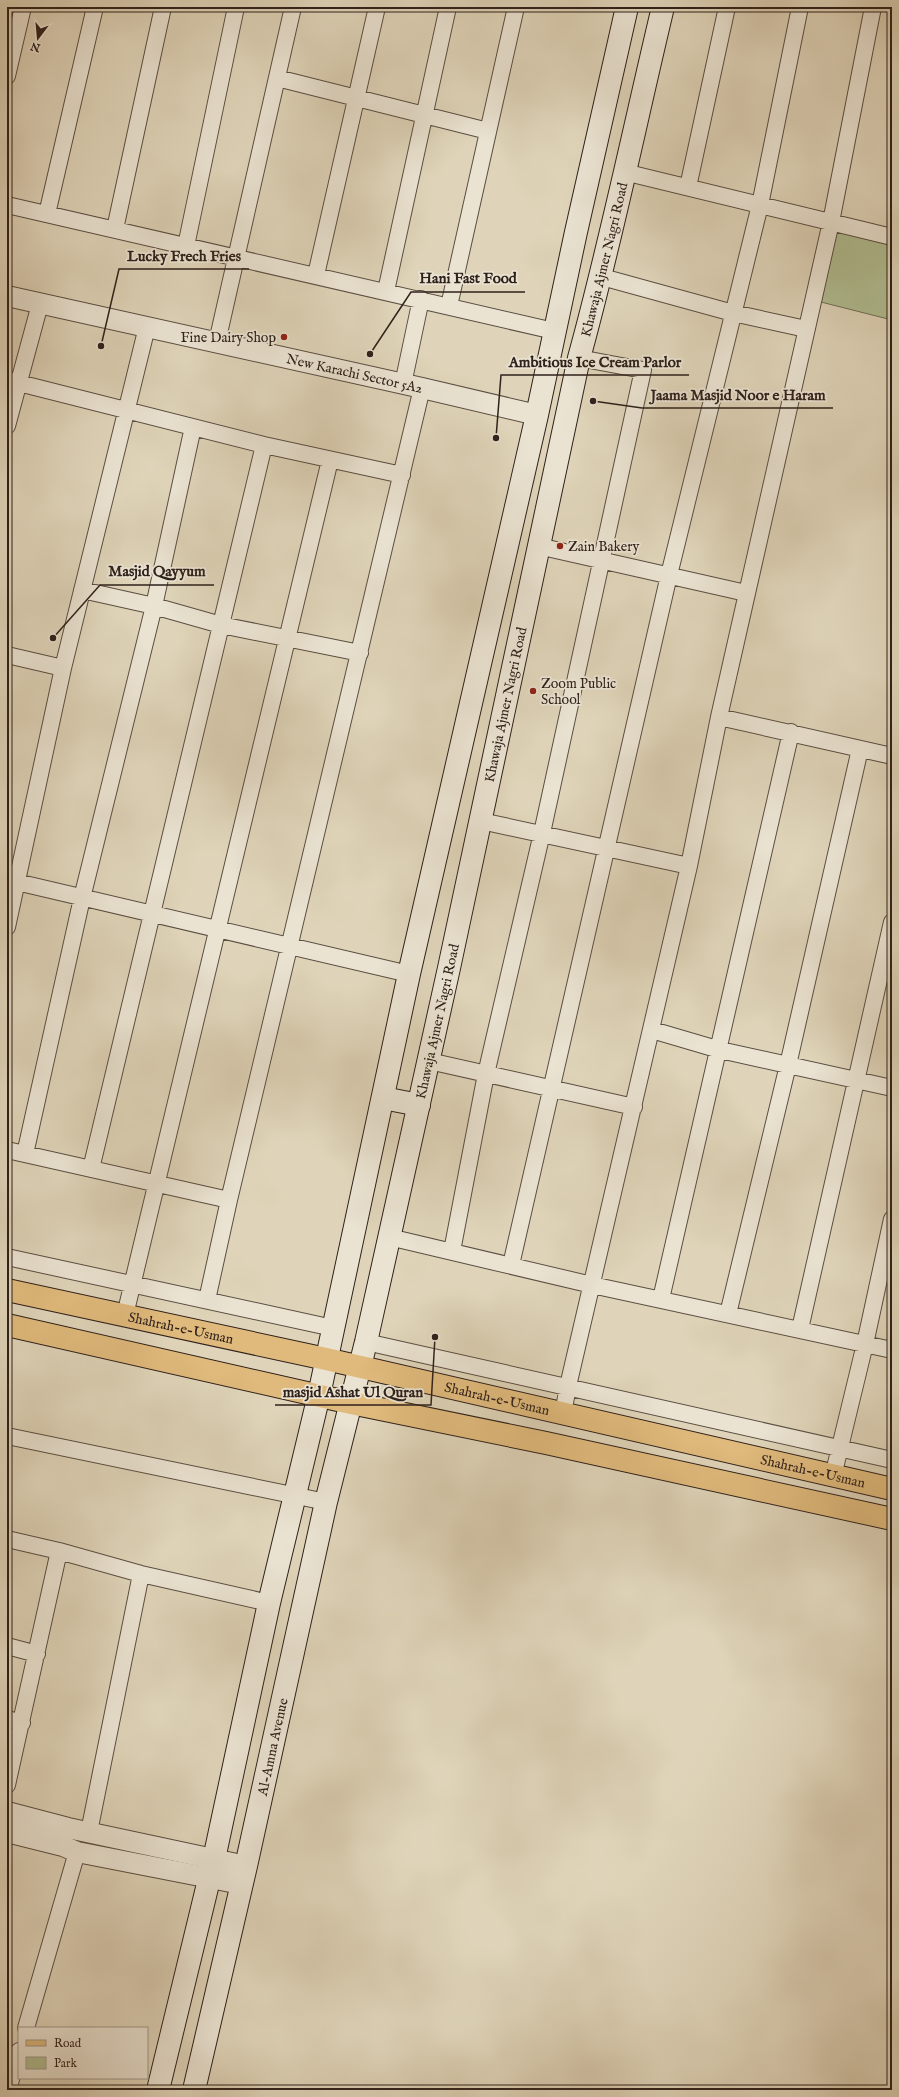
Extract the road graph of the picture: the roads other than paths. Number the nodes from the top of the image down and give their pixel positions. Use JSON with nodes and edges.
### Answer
{"nodes":[{"id":1,"x":23,"y":7,"type":"edge"},
{"id":2,"x":95,"y":7,"type":"edge"},
{"id":3,"x":163,"y":7,"type":"edge"},
{"id":4,"x":236,"y":7,"type":"edge"},
{"id":5,"x":293,"y":7,"type":"edge"},
{"id":6,"x":377,"y":7,"type":"edge"},
{"id":7,"x":448,"y":7,"type":"edge"},
{"id":8,"x":516,"y":7,"type":"edge"},
{"id":9,"x":627,"y":7,"type":"edge"},
{"id":10,"x":663,"y":7,"type":"edge"},
{"id":11,"x":727,"y":7,"type":"edge"},
{"id":12,"x":800,"y":7,"type":"edge"},
{"id":13,"x":873,"y":7,"type":"edge"},
{"id":14,"x":7,"y":76,"type":"edge"},
{"id":15,"x":277,"y":78,"type":"junction"},
{"id":16,"x":356,"y":98,"type":"junction"},
{"id":17,"x":425,"y":115,"type":"junction"},
{"id":18,"x":488,"y":131,"type":"junction"},
{"id":19,"x":624,"y":172,"type":"junction"},
{"id":20,"x":688,"y":187,"type":"junction"},
{"id":21,"x":760,"y":204,"type":"junction"},
{"id":22,"x":7,"y":205,"type":"edge"},
{"id":23,"x":47,"y":214,"type":"junction"},
{"id":24,"x":831,"y":222,"type":"junction"},
{"id":25,"x":114,"y":229,"type":"junction"},
{"id":26,"x":576,"y":232,"type":"junction"},
{"id":27,"x":892,"y":235,"type":"edge"},
{"id":28,"x":610,"y":240,"type":"junction"},
{"id":29,"x":186,"y":246,"type":"junction"},
{"id":30,"x":236,"y":257,"type":"junction"},
{"id":31,"x":316,"y":275,"type":"junction"},
{"id":32,"x":602,"y":277,"type":"junction"},
{"id":33,"x":386,"y":291,"type":"junction"},
{"id":34,"x":7,"y":296,"type":"edge"},
{"id":35,"x":421,"y":299,"type":"junction"},
{"id":36,"x":40,"y":304,"type":"junction"},
{"id":37,"x":449,"y":306,"type":"junction"},
{"id":38,"x":733,"y":313,"type":"junction"},
{"id":39,"x":147,"y":327,"type":"junction"},
{"id":40,"x":806,"y":329,"type":"junction"},
{"id":41,"x":554,"y":330,"type":"junction"},
{"id":42,"x":217,"y":342,"type":"junction"},
{"id":43,"x":579,"y":358,"type":"junction"},
{"id":44,"x":12,"y":381,"type":"edge"},
{"id":45,"x":413,"y":386,"type":"junction"},
{"id":46,"x":126,"y":410,"type":"junction"},
{"id":47,"x":537,"y":415,"type":"junction"},
{"id":48,"x":7,"y":426,"type":"edge"},
{"id":49,"x":193,"y":427,"type":"junction"},
{"id":50,"x":264,"y":445,"type":"junction"},
{"id":51,"x":330,"y":460,"type":"junction"},
{"id":52,"x":402,"y":475,"type":"junction"},
{"id":53,"x":538,"y":546,"type":"junction"},
{"id":54,"x":600,"y":560,"type":"junction"},
{"id":55,"x":668,"y":575,"type":"junction"},
{"id":56,"x":82,"y":590,"type":"junction"},
{"id":57,"x":746,"y":593,"type":"junction"},
{"id":58,"x":154,"y":606,"type":"junction"},
{"id":59,"x":221,"y":625,"type":"junction"},
{"id":60,"x":287,"y":639,"type":"junction"},
{"id":61,"x":360,"y":653,"type":"junction"},
{"id":62,"x":7,"y":655,"type":"edge"},
{"id":63,"x":481,"y":663,"type":"junction"},
{"id":64,"x":63,"y":668,"type":"junction"},
{"id":65,"x":512,"y":669,"type":"junction"},
{"id":66,"x":719,"y":717,"type":"junction"},
{"id":67,"x":791,"y":732,"type":"junction"},
{"id":68,"x":860,"y":749,"type":"junction"},
{"id":69,"x":892,"y":756,"type":"edge"},
{"id":70,"x":481,"y":820,"type":"junction"},
{"id":71,"x":542,"y":833,"type":"junction"},
{"id":72,"x":606,"y":848,"type":"junction"},
{"id":73,"x":689,"y":866,"type":"junction"},
{"id":74,"x":12,"y":881,"type":"edge"},
{"id":75,"x":82,"y":898,"type":"junction"},
{"id":76,"x":152,"y":914,"type":"junction"},
{"id":77,"x":892,"y":922,"type":"edge"},
{"id":78,"x":7,"y":927,"type":"edge"},
{"id":79,"x":218,"y":930,"type":"junction"},
{"id":80,"x":290,"y":947,"type":"junction"},
{"id":81,"x":409,"y":974,"type":"junction"},
{"id":82,"x":652,"y":1030,"type":"junction"},
{"id":83,"x":720,"y":1050,"type":"junction"},
{"id":84,"x":429,"y":1061,"type":"junction"},
{"id":85,"x":788,"y":1065,"type":"junction"},
{"id":86,"x":486,"y":1074,"type":"junction"},
{"id":87,"x":856,"y":1080,"type":"junction"},
{"id":88,"x":892,"y":1088,"type":"edge"},
{"id":89,"x":552,"y":1089,"type":"junction"},
{"id":90,"x":383,"y":1098,"type":"junction"},
{"id":91,"x":419,"y":1105,"type":"junction"},
{"id":92,"x":634,"y":1107,"type":"junction"},
{"id":93,"x":7,"y":1150,"type":"edge"},
{"id":94,"x":25,"y":1154,"type":"junction"},
{"id":95,"x":90,"y":1168,"type":"junction"},
{"id":96,"x":155,"y":1183,"type":"junction"},
{"id":97,"x":229,"y":1200,"type":"junction"},
{"id":98,"x":892,"y":1219,"type":"edge"},
{"id":99,"x":389,"y":1238,"type":"junction"},
{"id":100,"x":452,"y":1252,"type":"junction"},
{"id":101,"x":7,"y":1257,"type":"edge"},
{"id":102,"x":511,"y":1265,"type":"junction"},
{"id":103,"x":132,"y":1284,"type":"junction"},
{"id":104,"x":592,"y":1285,"type":"junction"},
{"id":105,"x":7,"y":1290,"type":"edge"},
{"id":106,"x":661,"y":1299,"type":"junction"},
{"id":107,"x":207,"y":1300,"type":"junction"},
{"id":108,"x":728,"y":1314,"type":"junction"},
{"id":109,"x":125,"y":1315,"type":"junction"},
{"id":110,"x":7,"y":1324,"type":"edge"},
{"id":111,"x":333,"y":1328,"type":"junction"},
{"id":112,"x":800,"y":1329,"type":"junction"},
{"id":113,"x":366,"y":1342,"type":"junction"},
{"id":114,"x":865,"y":1344,"type":"junction"},
{"id":115,"x":892,"y":1350,"type":"edge"},
{"id":116,"x":326,"y":1359,"type":"junction"},
{"id":117,"x":360,"y":1367,"type":"junction"},
{"id":118,"x":568,"y":1386,"type":"junction"},
{"id":119,"x":319,"y":1395,"type":"junction"},
{"id":120,"x":351,"y":1403,"type":"junction"},
{"id":121,"x":563,"y":1414,"type":"junction"},
{"id":122,"x":7,"y":1436,"type":"edge"},
{"id":123,"x":841,"y":1448,"type":"junction"},
{"id":124,"x":892,"y":1460,"type":"edge"},
{"id":125,"x":833,"y":1476,"type":"junction"},
{"id":126,"x":892,"y":1489,"type":"edge"},
{"id":127,"x":294,"y":1494,"type":"junction"},
{"id":128,"x":326,"y":1502,"type":"junction"},
{"id":129,"x":892,"y":1519,"type":"edge"},
{"id":130,"x":7,"y":1539,"type":"edge"},
{"id":131,"x":59,"y":1551,"type":"junction"},
{"id":132,"x":141,"y":1574,"type":"junction"},
{"id":133,"x":269,"y":1603,"type":"junction"},
{"id":134,"x":7,"y":1646,"type":"edge"},
{"id":135,"x":37,"y":1654,"type":"junction"},
{"id":136,"x":14,"y":1721,"type":"edge"},
{"id":137,"x":7,"y":1785,"type":"edge"},
{"id":138,"x":7,"y":1812,"type":"edge"},
{"id":139,"x":89,"y":1832,"type":"junction"},
{"id":140,"x":8,"y":1834,"type":"edge"},
{"id":141,"x":77,"y":1852,"type":"junction"},
{"id":142,"x":211,"y":1868,"type":"junction"},
{"id":143,"x":244,"y":1875,"type":"junction"},
{"id":144,"x":26,"y":2027,"type":"edge"},
{"id":145,"x":18,"y":2055,"type":"edge"},
{"id":146,"x":8,"y":2090,"type":"edge"},
{"id":147,"x":158,"y":2090,"type":"edge"},
{"id":148,"x":194,"y":2090,"type":"edge"}],
"edges":[{"from":1,"to":14,"type":"street"},
{"from":2,"to":23,"type":"street"},
{"from":3,"to":25,"type":"street"},
{"from":4,"to":29,"type":"street"},
{"from":5,"to":15,"type":"street"},
{"from":6,"to":16,"type":"street"},
{"from":7,"to":17,"type":"street"},
{"from":8,"to":18,"type":"street"},
{"from":9,"to":26,"type":"main road"},
{"from":10,"to":19,"type":"main road","name":"Khawaja Ajmer Nagri Road"},
{"from":11,"to":20,"type":"street"},
{"from":12,"to":21,"type":"street"},
{"from":13,"to":24,"type":"street"},
{"from":15,"to":16,"type":"street"},
{"from":15,"to":30,"type":"street"},
{"from":16,"to":17,"type":"street"},
{"from":16,"to":31,"type":"street"},
{"from":17,"to":18,"type":"street"},
{"from":17,"to":33,"type":"street"},
{"from":18,"to":37,"type":"street"},
{"from":19,"to":20,"type":"street"},
{"from":19,"to":28,"type":"main road","name":"Khawaja Ajmer Nagri Road"},
{"from":20,"to":21,"type":"street"},
{"from":21,"to":24,"type":"street"},
{"from":21,"to":38,"type":"street"},
{"from":22,"to":23,"type":"street"},
{"from":23,"to":25,"type":"street"},
{"from":24,"to":27,"type":"street"},
{"from":24,"to":40,"type":"street"},
{"from":25,"to":29,"type":"street"},
{"from":26,"to":28,"type":"main road"},
{"from":26,"to":41,"type":"main road"},
{"from":28,"to":32,"type":"main road","name":"Khawaja Ajmer Nagri Road"},
{"from":29,"to":30,"type":"street"},
{"from":30,"to":31,"type":"street"},
{"from":30,"to":42,"type":"street"},
{"from":31,"to":33,"type":"street"},
{"from":32,"to":38,"type":"street"},
{"from":32,"to":43,"type":"main road","name":"Khawaja Ajmer Nagri Road"},
{"from":33,"to":35,"type":"street"},
{"from":34,"to":36,"type":"street","name":"New Karachi Sector 5A2"},
{"from":35,"to":37,"type":"street"},
{"from":35,"to":45,"type":"street"},
{"from":36,"to":39,"type":"street","name":"New Karachi Sector 5A2"},
{"from":36,"to":44,"type":"street"},
{"from":37,"to":41,"type":"street"},
{"from":38,"to":40,"type":"street"},
{"from":38,"to":55,"type":"street"},
{"from":39,"to":42,"type":"street","name":"New Karachi Sector 5A2"},
{"from":39,"to":46,"type":"street"},
{"from":40,"to":57,"type":"street"},
{"from":41,"to":47,"type":"main road"},
{"from":42,"to":45,"type":"street","name":"New Karachi Sector 5A2"},
{"from":43,"to":53,"type":"main road","name":"Khawaja Ajmer Nagri Road"},
{"from":43,"to":54,"type":"street"},
{"from":44,"to":46,"type":"street"},
{"from":44,"to":48,"type":"street"},
{"from":45,"to":47,"type":"street","name":"New Karachi Sector 5A2"},
{"from":45,"to":52,"type":"street"},
{"from":46,"to":49,"type":"street"},
{"from":46,"to":56,"type":"street"},
{"from":47,"to":63,"type":"main road"},
{"from":49,"to":50,"type":"street"},
{"from":49,"to":58,"type":"street"},
{"from":50,"to":51,"type":"street"},
{"from":50,"to":59,"type":"street"},
{"from":51,"to":52,"type":"street"},
{"from":51,"to":60,"type":"street"},
{"from":52,"to":61,"type":"street"},
{"from":53,"to":54,"type":"street"},
{"from":53,"to":65,"type":"main road","name":"Khawaja Ajmer Nagri Road"},
{"from":54,"to":55,"type":"street"},
{"from":54,"to":71,"type":"street"},
{"from":55,"to":57,"type":"street"},
{"from":55,"to":72,"type":"street"},
{"from":56,"to":58,"type":"street"},
{"from":56,"to":64,"type":"street"},
{"from":57,"to":66,"type":"street"},
{"from":58,"to":59,"type":"street"},
{"from":58,"to":75,"type":"street"},
{"from":59,"to":60,"type":"street"},
{"from":59,"to":76,"type":"street"},
{"from":60,"to":61,"type":"street"},
{"from":60,"to":79,"type":"street"},
{"from":61,"to":80,"type":"street"},
{"from":62,"to":64,"type":"street"},
{"from":63,"to":65,"type":"main road"},
{"from":63,"to":81,"type":"main road"},
{"from":64,"to":74,"type":"street"},
{"from":65,"to":70,"type":"main road","name":"Khawaja Ajmer Nagri Road"},
{"from":66,"to":67,"type":"street"},
{"from":66,"to":73,"type":"street"},
{"from":67,"to":68,"type":"street"},
{"from":67,"to":83,"type":"street"},
{"from":68,"to":69,"type":"street"},
{"from":68,"to":85,"type":"street"},
{"from":70,"to":71,"type":"street"},
{"from":70,"to":84,"type":"main road","name":"Khawaja Ajmer Nagri Road"},
{"from":71,"to":72,"type":"street"},
{"from":71,"to":86,"type":"street"},
{"from":72,"to":73,"type":"street"},
{"from":72,"to":89,"type":"street"},
{"from":73,"to":82,"type":"street"},
{"from":74,"to":75,"type":"street"},
{"from":74,"to":78,"type":"street"},
{"from":75,"to":76,"type":"street"},
{"from":75,"to":94,"type":"street"},
{"from":76,"to":79,"type":"street"},
{"from":76,"to":95,"type":"street"},
{"from":77,"to":87,"type":"street"},
{"from":79,"to":80,"type":"street"},
{"from":79,"to":96,"type":"street"},
{"from":80,"to":81,"type":"street"},
{"from":80,"to":97,"type":"street"},
{"from":81,"to":90,"type":"main road"},
{"from":82,"to":83,"type":"street"},
{"from":82,"to":92,"type":"street"},
{"from":83,"to":85,"type":"street"},
{"from":83,"to":106,"type":"street"},
{"from":84,"to":86,"type":"street"},
{"from":84,"to":91,"type":"main road","name":"Khawaja Ajmer Nagri Road"},
{"from":85,"to":87,"type":"street"},
{"from":85,"to":108,"type":"street"},
{"from":86,"to":89,"type":"street"},
{"from":86,"to":100,"type":"street"},
{"from":87,"to":88,"type":"street"},
{"from":87,"to":112,"type":"street"},
{"from":89,"to":92,"type":"street"},
{"from":89,"to":102,"type":"street"},
{"from":90,"to":91,"type":"main road"},
{"from":90,"to":111,"type":"main road"},
{"from":91,"to":99,"type":"main road","name":"Khawaja Ajmer Nagri Road"},
{"from":92,"to":104,"type":"street"},
{"from":93,"to":94,"type":"street"},
{"from":94,"to":95,"type":"street"},
{"from":95,"to":96,"type":"street"},
{"from":96,"to":97,"type":"street"},
{"from":96,"to":103,"type":"street"},
{"from":97,"to":107,"type":"street"},
{"from":98,"to":114,"type":"street"},
{"from":99,"to":100,"type":"street"},
{"from":99,"to":113,"type":"main road","name":"Khawaja Ajmer Nagri Road"},
{"from":100,"to":102,"type":"street"},
{"from":101,"to":103,"type":"street"},
{"from":102,"to":104,"type":"street"},
{"from":103,"to":107,"type":"street"},
{"from":103,"to":109,"type":"street"},
{"from":104,"to":106,"type":"street"},
{"from":104,"to":118,"type":"street"},
{"from":105,"to":109,"type":"main road","name":"Shahrah-e-Usman"},
{"from":106,"to":108,"type":"street"},
{"from":107,"to":111,"type":"street"},
{"from":108,"to":112,"type":"street"},
{"from":109,"to":116,"type":"main road","name":"Shahrah-e-Usman"},
{"from":110,"to":119,"type":"main road","name":"Shahrah-e-Usman"},
{"from":111,"to":116,"type":"main road"},
{"from":112,"to":114,"type":"street"},
{"from":113,"to":117,"type":"main road","name":"Khawaja Ajmer Nagri Road"},
{"from":113,"to":118,"type":"street"},
{"from":114,"to":115,"type":"street"},
{"from":114,"to":123,"type":"street"},
{"from":116,"to":117,"type":"main road","name":"Shahrah-e-Usman"},
{"from":116,"to":119,"type":"main road"},
{"from":117,"to":120,"type":"main road","name":"Khawaja Ajmer Nagri Road"},
{"from":117,"to":121,"type":"main road","name":"Shahrah-e-Usman"},
{"from":118,"to":121,"type":"street"},
{"from":118,"to":123,"type":"street"},
{"from":119,"to":120,"type":"main road","name":"Shahrah-e-Usman"},
{"from":119,"to":127,"type":"main road"},
{"from":120,"to":128,"type":"main road","name":"Al-Amna Avenue"},
{"from":120,"to":129,"type":"main road","name":"Shahrah-e-Usman"},
{"from":121,"to":125,"type":"main road","name":"Shahrah-e-Usman"},
{"from":122,"to":127,"type":"street"},
{"from":123,"to":124,"type":"street"},
{"from":123,"to":125,"type":"street"},
{"from":125,"to":126,"type":"main road","name":"Shahrah-e-Usman"},
{"from":127,"to":128,"type":"street"},
{"from":127,"to":133,"type":"main road"},
{"from":128,"to":143,"type":"main road","name":"Al-Amna Avenue"},
{"from":130,"to":131,"type":"street"},
{"from":131,"to":132,"type":"street"},
{"from":131,"to":135,"type":"street"},
{"from":132,"to":133,"type":"street"},
{"from":132,"to":139,"type":"street"},
{"from":133,"to":142,"type":"main road"},
{"from":134,"to":135,"type":"street"},
{"from":135,"to":136,"type":"street"},
{"from":136,"to":137,"type":"street"},
{"from":138,"to":139,"type":"street"},
{"from":139,"to":142,"type":"street"},
{"from":140,"to":141,"type":"street"},
{"from":141,"to":142,"type":"street"},
{"from":141,"to":144,"type":"street"},
{"from":142,"to":143,"type":"street"},
{"from":142,"to":147,"type":"main road"},
{"from":143,"to":148,"type":"main road","name":"Al-Amna Avenue"},
{"from":145,"to":146,"type":"street"}]}
